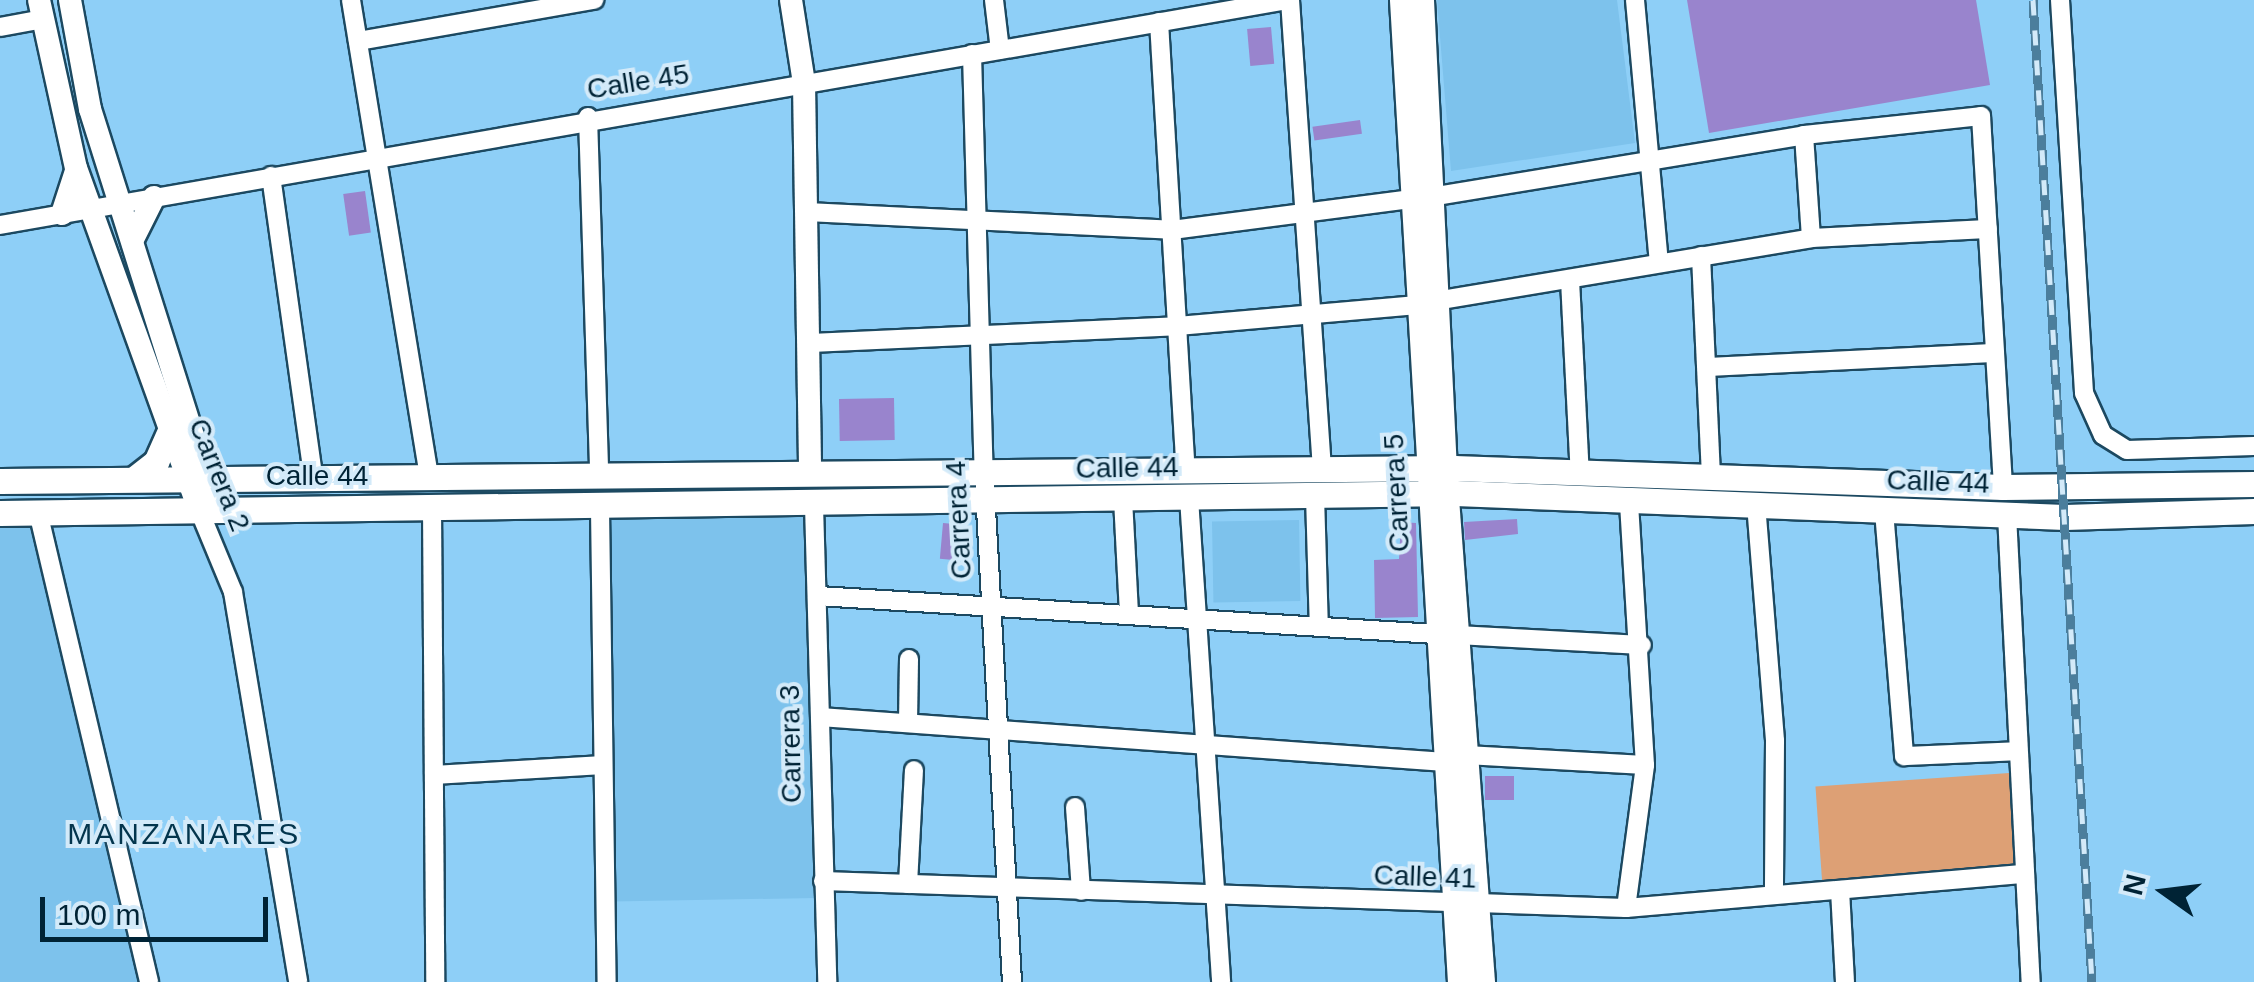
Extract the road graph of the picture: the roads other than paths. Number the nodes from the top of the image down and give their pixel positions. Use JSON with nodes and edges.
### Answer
{"nodes":[{"id":1,"x":70,"y":0,"type":"edge"},
{"id":2,"x":351,"y":0,"type":"edge"},
{"id":3,"x":594,"y":0,"type":"edge"},
{"id":4,"x":790,"y":0,"type":"edge"},
{"id":5,"x":994,"y":0,"type":"edge"},
{"id":6,"x":1288,"y":0,"type":"edge"},
{"id":7,"x":1402,"y":0,"type":"edge"},
{"id":8,"x":1422,"y":0,"type":"edge"},
{"id":9,"x":1635,"y":0,"type":"edge"},
{"id":10,"x":2060,"y":0,"type":"edge"},
{"id":11,"x":557,"y":3,"type":"edge"},
{"id":12,"x":41,"y":10,"type":"edge"},
{"id":13,"x":1159,"y":22,"type":"junction"},
{"id":14,"x":0,"y":27,"type":"edge"},
{"id":15,"x":358,"y":40,"type":"junction"},
{"id":16,"x":1000,"y":50,"type":"junction"},
{"id":17,"x":972,"y":54,"type":"junction"},
{"id":18,"x":804,"y":82,"type":"junction"},
{"id":19,"x":588,"y":117,"type":"junction"},
{"id":20,"x":1804,"y":135,"type":"junction"},
{"id":21,"x":377,"y":156,"type":"junction"},
{"id":22,"x":1651,"y":158,"type":"junction"},
{"id":23,"x":76,"y":168,"type":"junction"},
{"id":24,"x":271,"y":176,"type":"junction"},
{"id":25,"x":154,"y":197,"type":"junction"},
{"id":26,"x":1421,"y":198,"type":"junction"},
{"id":27,"x":120,"y":203,"type":"junction"},
{"id":28,"x":92,"y":208,"type":"junction"},
{"id":29,"x":807,"y":212,"type":"junction"},
{"id":30,"x":1305,"y":213,"type":"junction"},
{"id":31,"x":62,"y":214,"type":"junction"},
{"id":32,"x":977,"y":220,"type":"junction"},
{"id":33,"x":0,"y":226,"type":"edge"},
{"id":34,"x":1988,"y":229,"type":"junction"},
{"id":35,"x":1172,"y":230,"type":"junction"},
{"id":36,"x":133,"y":238,"type":"junction"},
{"id":37,"x":1811,"y":238,"type":"junction"},
{"id":38,"x":1701,"y":256,"type":"junction"},
{"id":39,"x":1659,"y":262,"type":"junction"},
{"id":40,"x":1570,"y":280,"type":"junction"},
{"id":41,"x":1426,"y":303,"type":"junction"},
{"id":42,"x":1311,"y":314,"type":"junction"},
{"id":43,"x":1178,"y":326,"type":"junction"},
{"id":44,"x":979,"y":336,"type":"junction"},
{"id":45,"x":808,"y":343,"type":"junction"},
{"id":46,"x":1994,"y":353,"type":"junction"},
{"id":47,"x":1708,"y":367,"type":"junction"},
{"id":48,"x":169,"y":433,"type":"junction"},
{"id":49,"x":2254,"y":446,"type":"edge"},
{"id":50,"x":1322,"y":470,"type":"junction"},
{"id":51,"x":1186,"y":471,"type":"junction"},
{"id":52,"x":984,"y":472,"type":"junction"},
{"id":53,"x":599,"y":474,"type":"junction"},
{"id":54,"x":810,"y":474,"type":"junction"},
{"id":55,"x":503,"y":475,"type":"junction"},
{"id":56,"x":1580,"y":475,"type":"junction"},
{"id":57,"x":313,"y":476,"type":"junction"},
{"id":58,"x":428,"y":476,"type":"junction"},
{"id":59,"x":195,"y":478,"type":"junction"},
{"id":60,"x":134,"y":479,"type":"junction"},
{"id":61,"x":1711,"y":480,"type":"junction"},
{"id":62,"x":0,"y":481,"type":"edge"},
{"id":63,"x":1436,"y":481,"type":"junction"},
{"id":64,"x":2254,"y":484,"type":"edge"},
{"id":65,"x":2003,"y":487,"type":"junction"},
{"id":66,"x":1315,"y":496,"type":"junction"},
{"id":67,"x":1123,"y":498,"type":"junction"},
{"id":68,"x":1189,"y":498,"type":"junction"},
{"id":69,"x":986,"y":500,"type":"junction"},
{"id":70,"x":1629,"y":500,"type":"junction"},
{"id":71,"x":1756,"y":504,"type":"junction"},
{"id":72,"x":814,"y":505,"type":"junction"},
{"id":73,"x":206,"y":506,"type":"junction"},
{"id":74,"x":432,"y":507,"type":"junction"},
{"id":75,"x":504,"y":507,"type":"junction"},
{"id":76,"x":600,"y":508,"type":"junction"},
{"id":77,"x":1884,"y":511,"type":"junction"},
{"id":78,"x":38,"y":512,"type":"junction"},
{"id":79,"x":2254,"y":512,"type":"edge"},
{"id":80,"x":0,"y":513,"type":"edge"},
{"id":81,"x":2007,"y":514,"type":"junction"},
{"id":82,"x":818,"y":596,"type":"junction"},
{"id":83,"x":992,"y":606,"type":"junction"},
{"id":84,"x":1129,"y":615,"type":"junction"},
{"id":85,"x":1197,"y":620,"type":"junction"},
{"id":86,"x":1319,"y":627,"type":"junction"},
{"id":87,"x":1447,"y":634,"type":"junction"},
{"id":88,"x":1642,"y":645,"type":"junction"},
{"id":89,"x":910,"y":659,"type":"dead end"},
{"id":90,"x":820,"y":716,"type":"junction"},
{"id":91,"x":908,"y":723,"type":"junction"},
{"id":92,"x":998,"y":728,"type":"junction"},
{"id":93,"x":1205,"y":744,"type":"junction"},
{"id":94,"x":2018,"y":752,"type":"junction"},
{"id":95,"x":1456,"y":758,"type":"junction"},
{"id":96,"x":603,"y":765,"type":"junction"},
{"id":97,"x":1645,"y":765,"type":"junction"},
{"id":98,"x":914,"y":770,"type":"dead end"},
{"id":99,"x":434,"y":774,"type":"junction"},
{"id":100,"x":1076,"y":807,"type":"dead end"},
{"id":101,"x":2024,"y":874,"type":"junction"},
{"id":102,"x":823,"y":880,"type":"junction"},
{"id":103,"x":908,"y":884,"type":"junction"},
{"id":104,"x":1007,"y":888,"type":"junction"},
{"id":105,"x":1840,"y":890,"type":"junction"},
{"id":106,"x":1081,"y":891,"type":"junction"},
{"id":107,"x":1774,"y":894,"type":"junction"},
{"id":108,"x":1215,"y":896,"type":"junction"},
{"id":109,"x":1466,"y":906,"type":"junction"},
{"id":110,"x":1626,"y":908,"type":"junction"},
{"id":111,"x":149,"y":982,"type":"edge"},
{"id":112,"x":298,"y":982,"type":"edge"},
{"id":113,"x":435,"y":982,"type":"edge"},
{"id":114,"x":606,"y":982,"type":"edge"},
{"id":115,"x":827,"y":982,"type":"edge"},
{"id":116,"x":1012,"y":982,"type":"edge"},
{"id":117,"x":1221,"y":982,"type":"edge"},
{"id":118,"x":1460,"y":982,"type":"edge"},
{"id":119,"x":1482,"y":982,"type":"edge"},
{"id":120,"x":1846,"y":982,"type":"edge"},
{"id":121,"x":2018,"y":982,"type":"edge"},
{"id":122,"x":2031,"y":982,"type":"edge"}],
"edges":[{"from":1,"to":27,"type":"street","name":"Carrera 2"},
{"from":2,"to":15,"type":"street"},
{"from":3,"to":11,"type":"street"},
{"from":4,"to":18,"type":"street"},
{"from":5,"to":16,"type":"street"},
{"from":6,"to":13,"type":"street","name":"Calle 45"},
{"from":6,"to":30,"type":"street"},
{"from":7,"to":26,"type":"main road","name":"Carrera 5"},
{"from":8,"to":26,"type":"main road","name":"Carrera 5"},
{"from":9,"to":22,"type":"street"},
{"from":10,"to":49,"type":"street"},
{"from":11,"to":15,"type":"street"},
{"from":12,"to":14,"type":"street"},
{"from":12,"to":23,"type":"street","name":"Carrera 2"},
{"from":13,"to":16,"type":"street","name":"Calle 45"},
{"from":13,"to":35,"type":"street"},
{"from":15,"to":21,"type":"street"},
{"from":16,"to":17,"type":"street","name":"Calle 45"},
{"from":17,"to":18,"type":"street","name":"Calle 45"},
{"from":17,"to":32,"type":"street","name":"Carrera 4"},
{"from":18,"to":19,"type":"street","name":"Calle 45"},
{"from":18,"to":29,"type":"street"},
{"from":19,"to":21,"type":"street","name":"Calle 45"},
{"from":19,"to":53,"type":"street"},
{"from":20,"to":22,"type":"street"},
{"from":20,"to":34,"type":"street"},
{"from":20,"to":37,"type":"street"},
{"from":21,"to":24,"type":"street","name":"Calle 45"},
{"from":21,"to":58,"type":"street"},
{"from":22,"to":26,"type":"street"},
{"from":22,"to":39,"type":"street"},
{"from":23,"to":28,"type":"street","name":"Carrera 2"},
{"from":23,"to":31,"type":"street"},
{"from":24,"to":25,"type":"street","name":"Calle 45"},
{"from":24,"to":57,"type":"street"},
{"from":25,"to":27,"type":"street","name":"Calle 45"},
{"from":25,"to":36,"type":"street"},
{"from":26,"to":30,"type":"street"},
{"from":26,"to":41,"type":"main road","name":"Carrera 5"},
{"from":27,"to":28,"type":"street","name":"Calle 45"},
{"from":27,"to":36,"type":"street","name":"Carrera 2"},
{"from":28,"to":31,"type":"street","name":"Calle 45"},
{"from":28,"to":48,"type":"street","name":"Carrera 2"},
{"from":29,"to":32,"type":"street"},
{"from":29,"to":45,"type":"street"},
{"from":30,"to":35,"type":"street"},
{"from":30,"to":42,"type":"street"},
{"from":31,"to":33,"type":"street","name":"Calle 45"},
{"from":32,"to":35,"type":"street"},
{"from":32,"to":44,"type":"street","name":"Carrera 4"},
{"from":34,"to":37,"type":"street"},
{"from":34,"to":46,"type":"street"},
{"from":35,"to":43,"type":"street"},
{"from":36,"to":59,"type":"street","name":"Carrera 2"},
{"from":37,"to":38,"type":"street"},
{"from":38,"to":39,"type":"street"},
{"from":38,"to":47,"type":"street"},
{"from":39,"to":40,"type":"street"},
{"from":40,"to":41,"type":"street"},
{"from":40,"to":56,"type":"street"},
{"from":41,"to":42,"type":"street"},
{"from":41,"to":63,"type":"main road","name":"Carrera 5"},
{"from":42,"to":43,"type":"street"},
{"from":42,"to":50,"type":"street"},
{"from":43,"to":44,"type":"street"},
{"from":43,"to":51,"type":"street"},
{"from":44,"to":45,"type":"street"},
{"from":44,"to":52,"type":"street","name":"Carrera 4"},
{"from":45,"to":54,"type":"street"},
{"from":46,"to":47,"type":"street"},
{"from":46,"to":65,"type":"street"},
{"from":47,"to":61,"type":"street"},
{"from":48,"to":59,"type":"street","name":"Carrera 2"},
{"from":48,"to":60,"type":"main road"},
{"from":50,"to":51,"type":"main road","name":"Calle 44"},
{"from":50,"to":63,"type":"main road","name":"Calle 44"},
{"from":51,"to":52,"type":"main road","name":"Calle 44"},
{"from":52,"to":54,"type":"main road","name":"Calle 44"},
{"from":52,"to":69,"type":"street","name":"Carrera 4"},
{"from":53,"to":54,"type":"main road","name":"Calle 44"},
{"from":53,"to":55,"type":"main road","name":"Calle 44"},
{"from":55,"to":58,"type":"main road","name":"Calle 44"},
{"from":55,"to":75,"type":"main road"},
{"from":56,"to":61,"type":"main road","name":"Calle 44"},
{"from":56,"to":63,"type":"main road","name":"Calle 44"},
{"from":57,"to":58,"type":"main road","name":"Calle 44"},
{"from":57,"to":59,"type":"main road","name":"Calle 44"},
{"from":59,"to":60,"type":"main road","name":"Calle 44"},
{"from":59,"to":73,"type":"street","name":"Carrera 2"},
{"from":60,"to":62,"type":"main road","name":"Calle 44"},
{"from":61,"to":65,"type":"main road","name":"Calle 44"},
{"from":63,"to":66,"type":"main road","name":"Calle 44"},
{"from":63,"to":70,"type":"main road","name":"Calle 44"},
{"from":63,"to":87,"type":"main road","name":"Carrera 5"},
{"from":64,"to":65,"type":"main road","name":"Calle 44"},
{"from":66,"to":68,"type":"main road","name":"Calle 44"},
{"from":66,"to":86,"type":"street"},
{"from":67,"to":68,"type":"main road","name":"Calle 44"},
{"from":67,"to":69,"type":"main road","name":"Calle 44"},
{"from":67,"to":84,"type":"street"},
{"from":68,"to":85,"type":"street"},
{"from":69,"to":72,"type":"main road","name":"Calle 44"},
{"from":69,"to":83,"type":"street","name":"Carrera 4"},
{"from":70,"to":71,"type":"main road","name":"Calle 44"},
{"from":70,"to":88,"type":"street"},
{"from":71,"to":77,"type":"main road","name":"Calle 44"},
{"from":71,"to":107,"type":"street"},
{"from":72,"to":76,"type":"main road","name":"Calle 44"},
{"from":72,"to":82,"type":"street","name":"Carrera 3"},
{"from":73,"to":74,"type":"main road","name":"Calle 44"},
{"from":73,"to":78,"type":"main road","name":"Calle 44"},
{"from":73,"to":112,"type":"street","name":"Carrera 2"},
{"from":74,"to":75,"type":"main road","name":"Calle 44"},
{"from":74,"to":99,"type":"street"},
{"from":75,"to":76,"type":"main road","name":"Calle 44"},
{"from":76,"to":96,"type":"street"},
{"from":77,"to":81,"type":"main road","name":"Calle 44"},
{"from":77,"to":94,"type":"street"},
{"from":78,"to":80,"type":"main road","name":"Calle 44"},
{"from":78,"to":111,"type":"street"},
{"from":79,"to":81,"type":"main road","name":"Calle 44"},
{"from":81,"to":94,"type":"street"},
{"from":82,"to":83,"type":"street"},
{"from":82,"to":90,"type":"street","name":"Carrera 3"},
{"from":83,"to":84,"type":"street"},
{"from":83,"to":92,"type":"street","name":"Carrera 4"},
{"from":84,"to":85,"type":"street"},
{"from":85,"to":86,"type":"street"},
{"from":85,"to":93,"type":"street"},
{"from":86,"to":87,"type":"street"},
{"from":87,"to":88,"type":"street"},
{"from":87,"to":95,"type":"main road","name":"Carrera 5"},
{"from":88,"to":97,"type":"street"},
{"from":89,"to":91,"type":"street"},
{"from":90,"to":91,"type":"street"},
{"from":90,"to":102,"type":"street","name":"Carrera 3"},
{"from":91,"to":92,"type":"street"},
{"from":92,"to":93,"type":"street"},
{"from":92,"to":104,"type":"street","name":"Carrera 4"},
{"from":93,"to":95,"type":"street"},
{"from":93,"to":108,"type":"street"},
{"from":94,"to":101,"type":"street"},
{"from":95,"to":97,"type":"street"},
{"from":95,"to":109,"type":"main road","name":"Carrera 5"},
{"from":96,"to":99,"type":"street"},
{"from":96,"to":114,"type":"street"},
{"from":97,"to":110,"type":"street"},
{"from":98,"to":103,"type":"street"},
{"from":99,"to":113,"type":"street"},
{"from":100,"to":106,"type":"street"},
{"from":101,"to":105,"type":"street","name":"Calle 41"},
{"from":101,"to":122,"type":"street"},
{"from":102,"to":103,"type":"street","name":"Calle 41"},
{"from":102,"to":115,"type":"street","name":"Carrera 3"},
{"from":103,"to":104,"type":"street","name":"Calle 41"},
{"from":104,"to":106,"type":"street","name":"Calle 41"},
{"from":104,"to":116,"type":"street","name":"Carrera 4"},
{"from":105,"to":107,"type":"street","name":"Calle 41"},
{"from":105,"to":120,"type":"street"},
{"from":106,"to":108,"type":"street","name":"Calle 41"},
{"from":107,"to":110,"type":"street","name":"Calle 41"},
{"from":108,"to":109,"type":"street","name":"Calle 41"},
{"from":108,"to":117,"type":"street"},
{"from":109,"to":110,"type":"street","name":"Calle 41"},
{"from":109,"to":118,"type":"main road","name":"Carrera 5"},
{"from":109,"to":119,"type":"main road","name":"Carrera 5"},
{"from":121,"to":122,"type":"street"}]}
